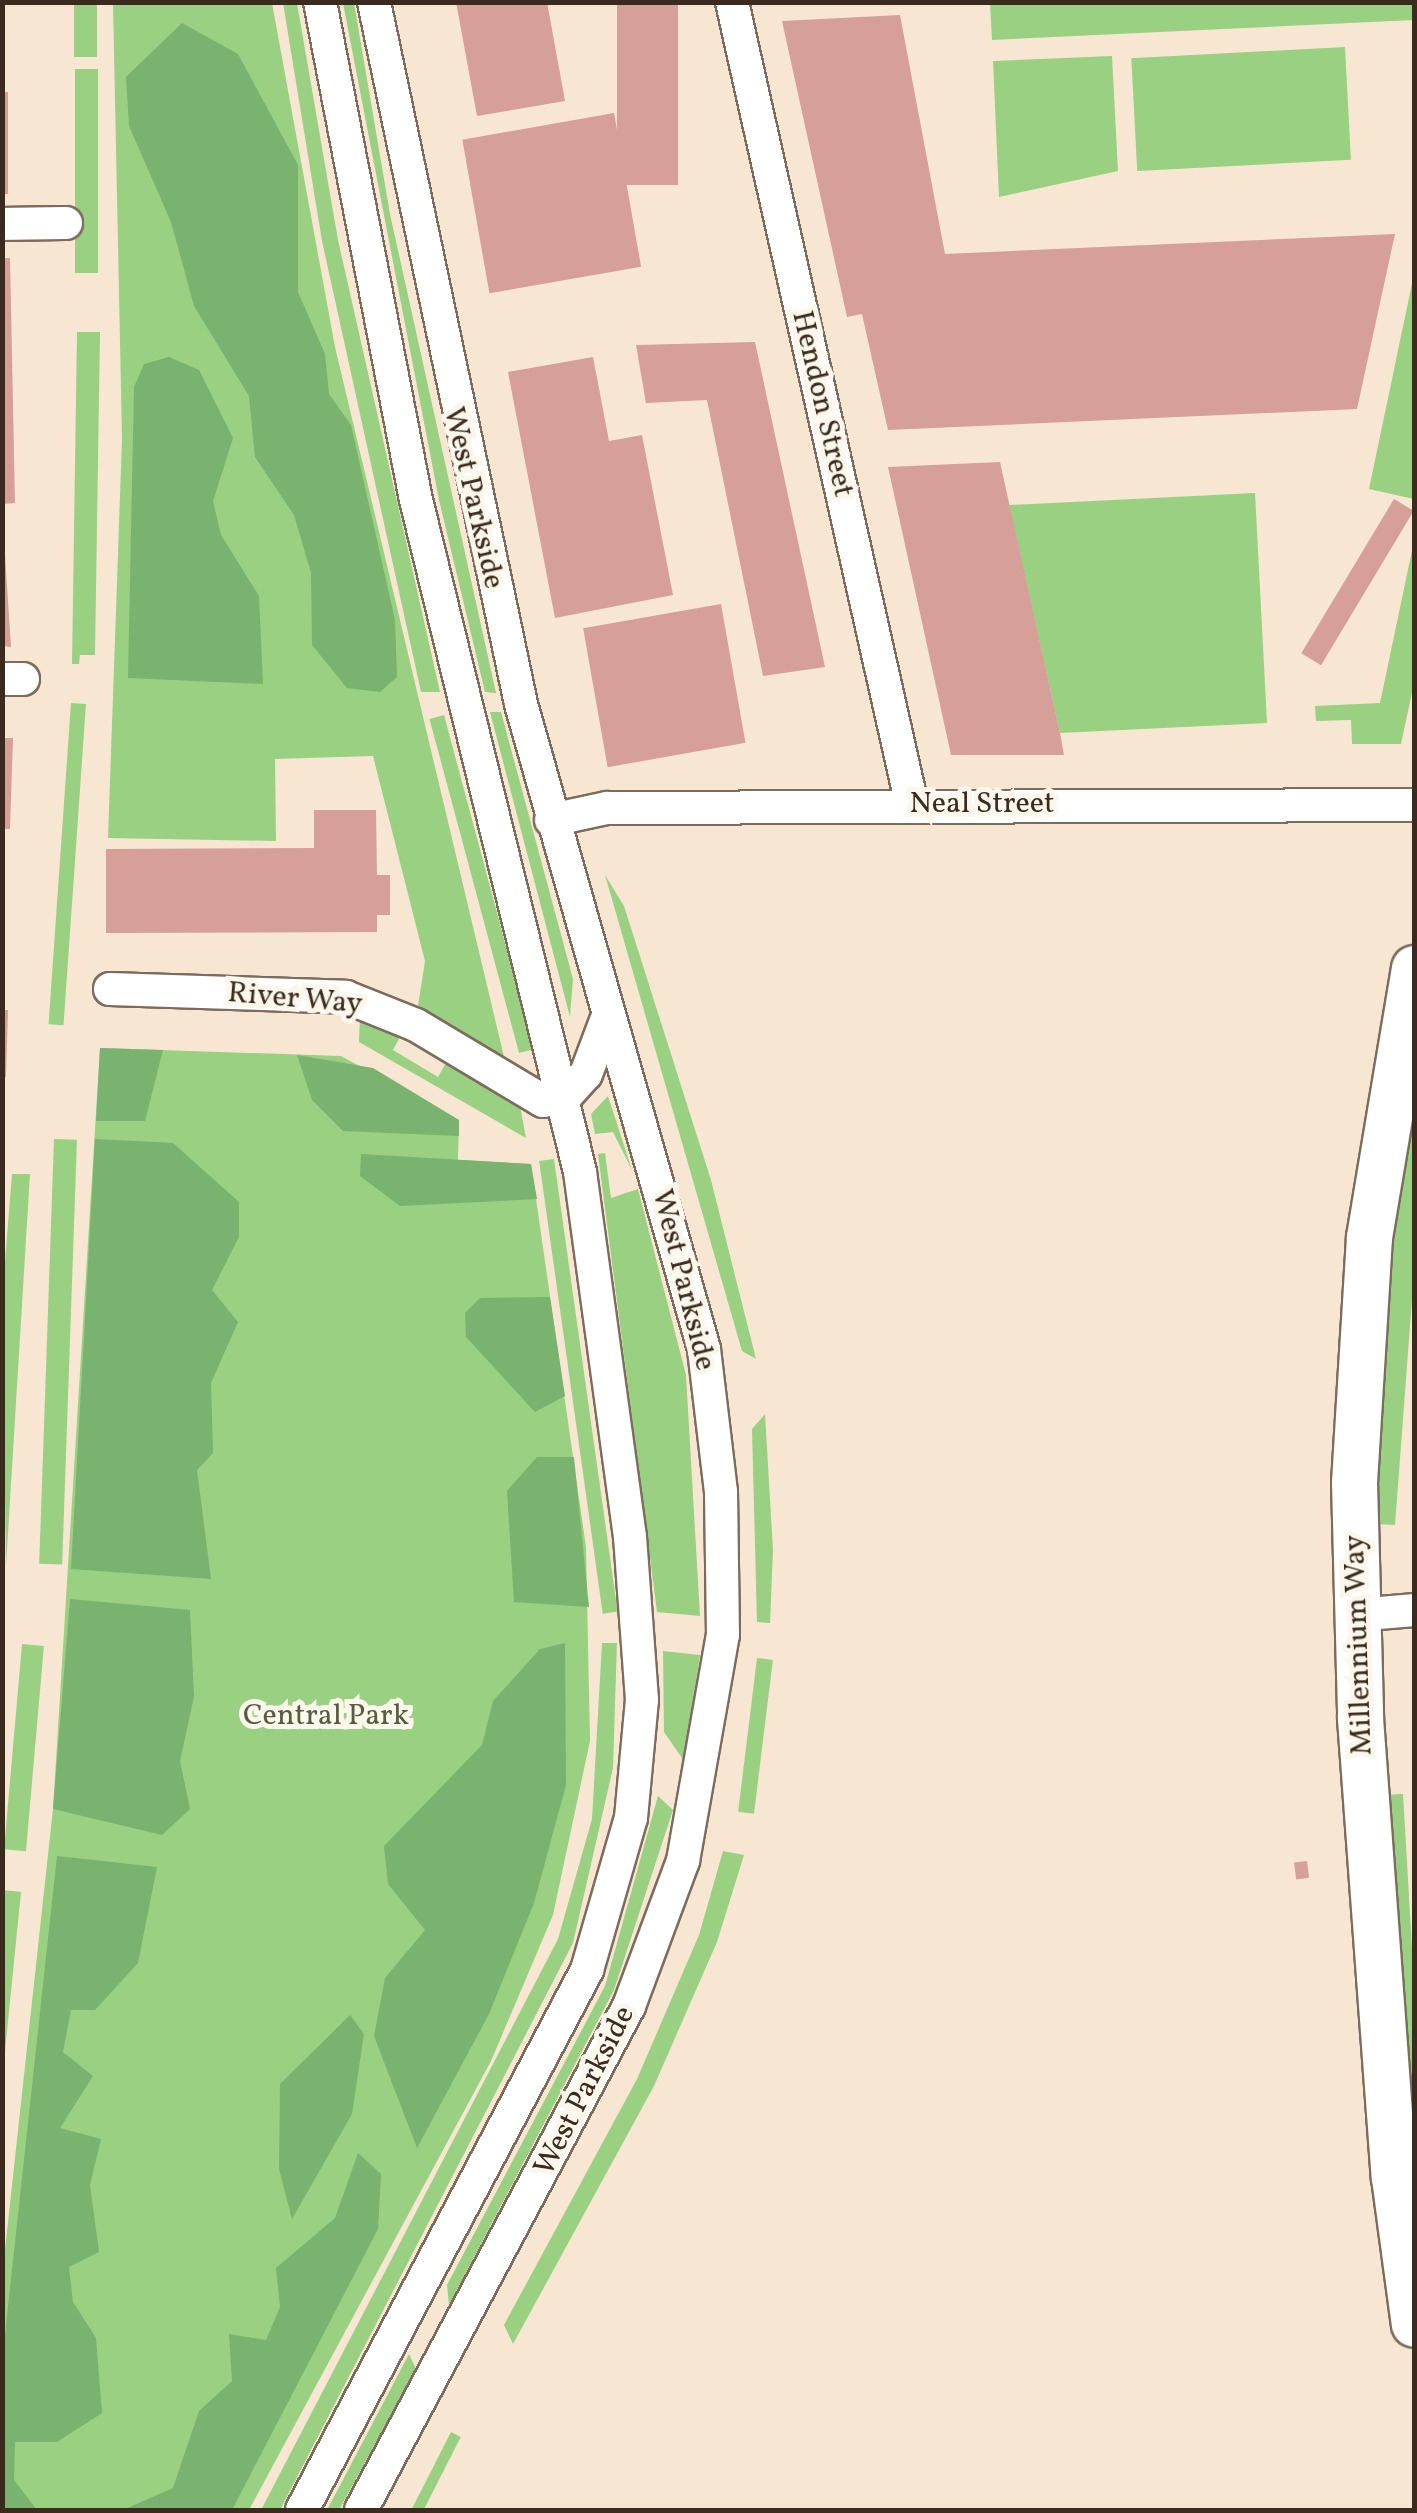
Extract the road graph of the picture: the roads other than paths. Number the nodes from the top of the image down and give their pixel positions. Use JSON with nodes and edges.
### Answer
{"nodes":[{"id":1,"x":320,"y":2,"type":"edge"},
{"id":2,"x":374,"y":2,"type":"edge"},
{"id":3,"x":732,"y":2,"type":"edge"},
{"id":4,"x":66,"y":223,"type":"dead end"},
{"id":5,"x":2,"y":224,"type":"edge"},
{"id":6,"x":912,"y":805,"type":"junction"},
{"id":7,"x":1414,"y":805,"type":"edge"},
{"id":8,"x":551,"y":820,"type":"junction"},
{"id":9,"x":1414,"y":968,"type":"edge"},
{"id":10,"x":110,"y":990,"type":"dead end"},
{"id":11,"x":607,"y":1018,"type":"junction"},
{"id":12,"x":566,"y":1097,"type":"junction"},
{"id":13,"x":1414,"y":1610,"type":"edge"},
{"id":14,"x":1355,"y":1615,"type":"junction"},
{"id":15,"x":1414,"y":2324,"type":"edge"},
{"id":16,"x":302,"y":2510,"type":"edge"},
{"id":17,"x":362,"y":2510,"type":"edge"}],
"edges":[{"from":1,"to":12,"type":"street","name":"West Parkside"},
{"from":2,"to":8,"type":"street","name":"West Parkside"},
{"from":3,"to":6,"type":"street","name":"Hendon Street"},
{"from":4,"to":5,"type":"street"},
{"from":6,"to":7,"type":"street","name":"Neal Street"},
{"from":6,"to":8,"type":"street","name":"Neal Street"},
{"from":8,"to":11,"type":"street","name":"West Parkside"},
{"from":9,"to":14,"type":"street","name":"Millennium Way"},
{"from":10,"to":12,"type":"street","name":"River Way"},
{"from":11,"to":12,"type":"street"},
{"from":11,"to":17,"type":"street","name":"West Parkside"},
{"from":12,"to":16,"type":"street","name":"West Parkside"},
{"from":13,"to":14,"type":"street"},
{"from":14,"to":15,"type":"street","name":"Millennium Way"}]}
